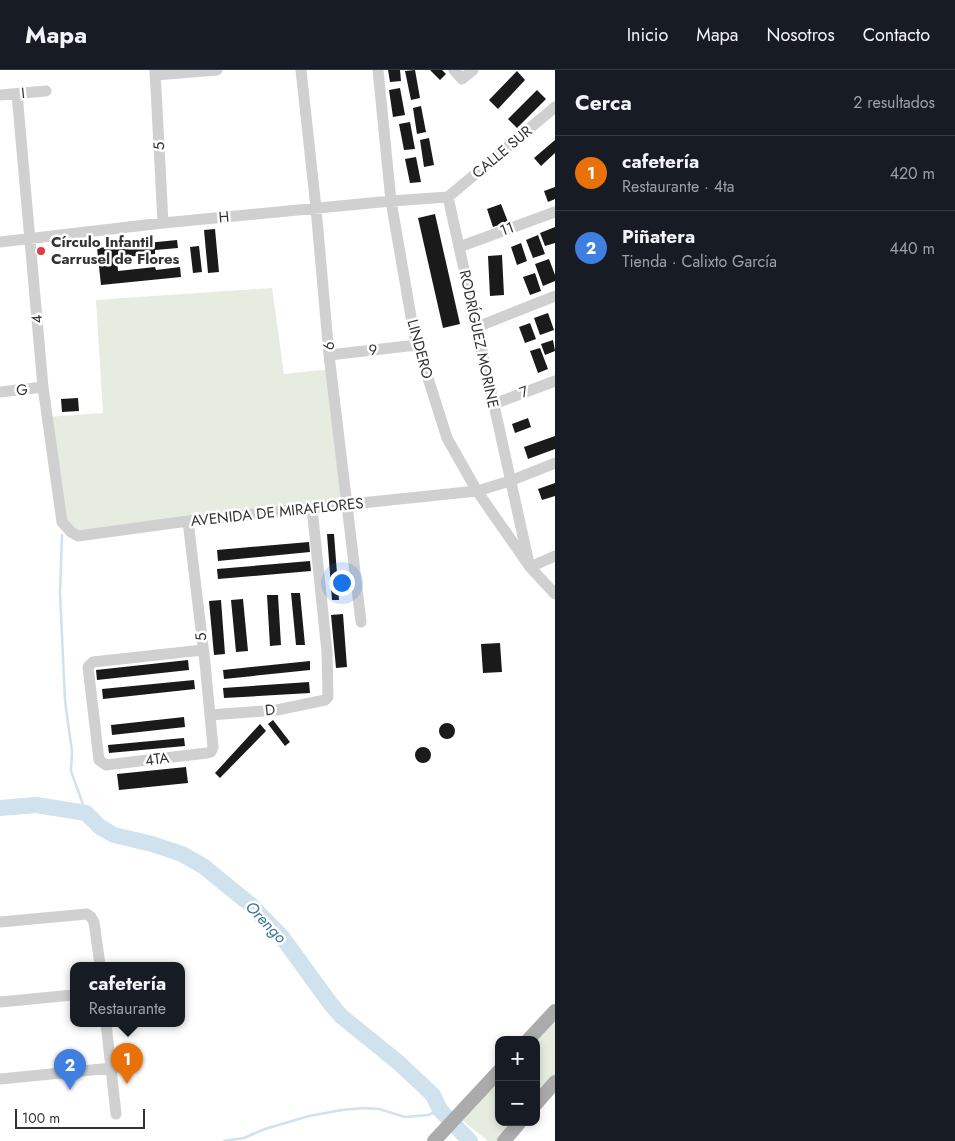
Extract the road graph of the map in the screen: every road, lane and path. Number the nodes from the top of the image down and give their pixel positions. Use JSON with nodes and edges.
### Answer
{"nodes":[{"id":1,"x":217,"y":70,"type":"edge"},
{"id":2,"x":301,"y":70,"type":"edge"},
{"id":3,"x":378,"y":70,"type":"edge"},
{"id":4,"x":454,"y":70,"type":"edge"},
{"id":5,"x":473,"y":70,"type":"edge"},
{"id":6,"x":155,"y":73,"type":"edge"},
{"id":7,"x":46,"y":91,"type":"dead end"},
{"id":8,"x":17,"y":94,"type":"junction"},
{"id":9,"x":0,"y":95,"type":"edge"},
{"id":10,"x":555,"y":107,"type":"edge"},
{"id":11,"x":448,"y":197,"type":"junction"},
{"id":12,"x":392,"y":201,"type":"junction"},
{"id":13,"x":316,"y":208,"type":"junction"},
{"id":14,"x":555,"y":212,"type":"edge"},
{"id":15,"x":163,"y":223,"type":"junction"},
{"id":16,"x":30,"y":239,"type":"junction"},
{"id":17,"x":0,"y":242,"type":"edge"},
{"id":18,"x":459,"y":247,"type":"junction"},
{"id":19,"x":555,"y":296,"type":"edge"},
{"id":20,"x":476,"y":328,"type":"junction"},
{"id":21,"x":416,"y":346,"type":"junction"},
{"id":22,"x":329,"y":355,"type":"junction"},
{"id":23,"x":555,"y":381,"type":"edge"},
{"id":24,"x":43,"y":387,"type":"junction"},
{"id":25,"x":0,"y":392,"type":"edge"},
{"id":26,"x":494,"y":404,"type":"junction"},
{"id":27,"x":555,"y":463,"type":"edge"},
{"id":28,"x":510,"y":482,"type":"junction"},
{"id":29,"x":477,"y":491,"type":"junction"},
{"id":30,"x":346,"y":504,"type":"junction"},
{"id":31,"x":312,"y":508,"type":"junction"},
{"id":32,"x":188,"y":521,"type":"junction"},
{"id":33,"x":78,"y":536,"type":"joint"},
{"id":34,"x":555,"y":556,"type":"edge"},
{"id":35,"x":530,"y":567,"type":"junction"},
{"id":36,"x":555,"y":594,"type":"edge"},
{"id":37,"x":361,"y":622,"type":"dead end"},
{"id":38,"x":203,"y":650,"type":"junction"},
{"id":39,"x":210,"y":715,"type":"junction"},
{"id":40,"x":211,"y":752,"type":"joint"},
{"id":41,"x":0,"y":922,"type":"edge"},
{"id":42,"x":100,"y":962,"type":"edge"},
{"id":43,"x":70,"y":995,"type":"edge"},
{"id":44,"x":0,"y":1002,"type":"edge"},
{"id":45,"x":555,"y":1011,"type":"edge"},
{"id":46,"x":107,"y":1027,"type":"edge"},
{"id":47,"x":532,"y":1036,"type":"edge"},
{"id":48,"x":112,"y":1068,"type":"junction"},
{"id":49,"x":495,"y":1075,"type":"edge"},
{"id":50,"x":0,"y":1079,"type":"edge"},
{"id":51,"x":555,"y":1082,"type":"edge"},
{"id":52,"x":540,"y":1099,"type":"edge"},
{"id":53,"x":116,"y":1114,"type":"dead end"},
{"id":54,"x":517,"y":1126,"type":"edge"},
{"id":55,"x":436,"y":1138,"type":"edge"},
{"id":56,"x":504,"y":1141,"type":"edge"}],
"edges":[{"from":1,"to":6,"type":"street"},
{"from":2,"to":13,"type":"street","name":"6"},
{"from":3,"to":12,"type":"street","name":"LINDERO"},
{"from":4,"to":5,"type":"street"},
{"from":6,"to":15,"type":"street","name":"5"},
{"from":7,"to":8,"type":"street","name":"I"},
{"from":8,"to":9,"type":"street","name":"I"},
{"from":8,"to":16,"type":"street","name":"4"},
{"from":10,"to":11,"type":"street","name":"CALLE SUR"},
{"from":11,"to":12,"type":"street","name":"H"},
{"from":11,"to":18,"type":"street","name":"RODRÍGUEZ MORINE"},
{"from":12,"to":13,"type":"street","name":"H"},
{"from":12,"to":21,"type":"street","name":"LINDERO"},
{"from":13,"to":15,"type":"street","name":"H"},
{"from":13,"to":22,"type":"street","name":"6"},
{"from":14,"to":18,"type":"street","name":"11"},
{"from":15,"to":16,"type":"street","name":"H"},
{"from":16,"to":17,"type":"street","name":"H"},
{"from":16,"to":24,"type":"street","name":"4"},
{"from":18,"to":20,"type":"street","name":"RODRÍGUEZ MORINE"},
{"from":19,"to":20,"type":"street"},
{"from":20,"to":26,"type":"street","name":"RODRÍGUEZ MORINE"},
{"from":21,"to":22,"type":"street","name":"9"},
{"from":21,"to":29,"type":"street","name":"LINDERO"},
{"from":22,"to":30,"type":"street","name":"6"},
{"from":23,"to":26,"type":"street","name":"7"},
{"from":24,"to":25,"type":"street","name":"G"},
{"from":24,"to":33,"type":"street","name":"4"},
{"from":26,"to":28,"type":"street","name":"RODRÍGUEZ MORINE"},
{"from":27,"to":28,"type":"street"},
{"from":28,"to":29,"type":"street"},
{"from":28,"to":35,"type":"street","name":"RODRÍGUEZ MORINE"},
{"from":29,"to":30,"type":"street","name":"AVENIDA DE MIRAFLORES"},
{"from":29,"to":35,"type":"street","name":"LINDERO"},
{"from":30,"to":31,"type":"street","name":"AVENIDA DE MIRAFLORES"},
{"from":30,"to":37,"type":"street","name":"6"},
{"from":31,"to":32,"type":"street","name":"AVENIDA DE MIRAFLORES"},
{"from":31,"to":39,"type":"street","name":"D"},
{"from":32,"to":33,"type":"street","name":"AVENIDA DE MIRAFLORES"},
{"from":32,"to":38,"type":"street","name":"5"},
{"from":34,"to":35,"type":"street"},
{"from":35,"to":36,"type":"street","name":"LINDERO"},
{"from":38,"to":39,"type":"street","name":"5"},
{"from":38,"to":40,"type":"street","name":"4TA"},
{"from":39,"to":40,"type":"street","name":"5"},
{"from":41,"to":42,"type":"street"},
{"from":43,"to":44,"type":"street"},
{"from":45,"to":47,"type":"main road"},
{"from":46,"to":48,"type":"street"},
{"from":48,"to":50,"type":"street"},
{"from":48,"to":53,"type":"street"},
{"from":49,"to":55,"type":"main road"},
{"from":51,"to":52,"type":"main road"},
{"from":54,"to":56,"type":"main road"}]}
